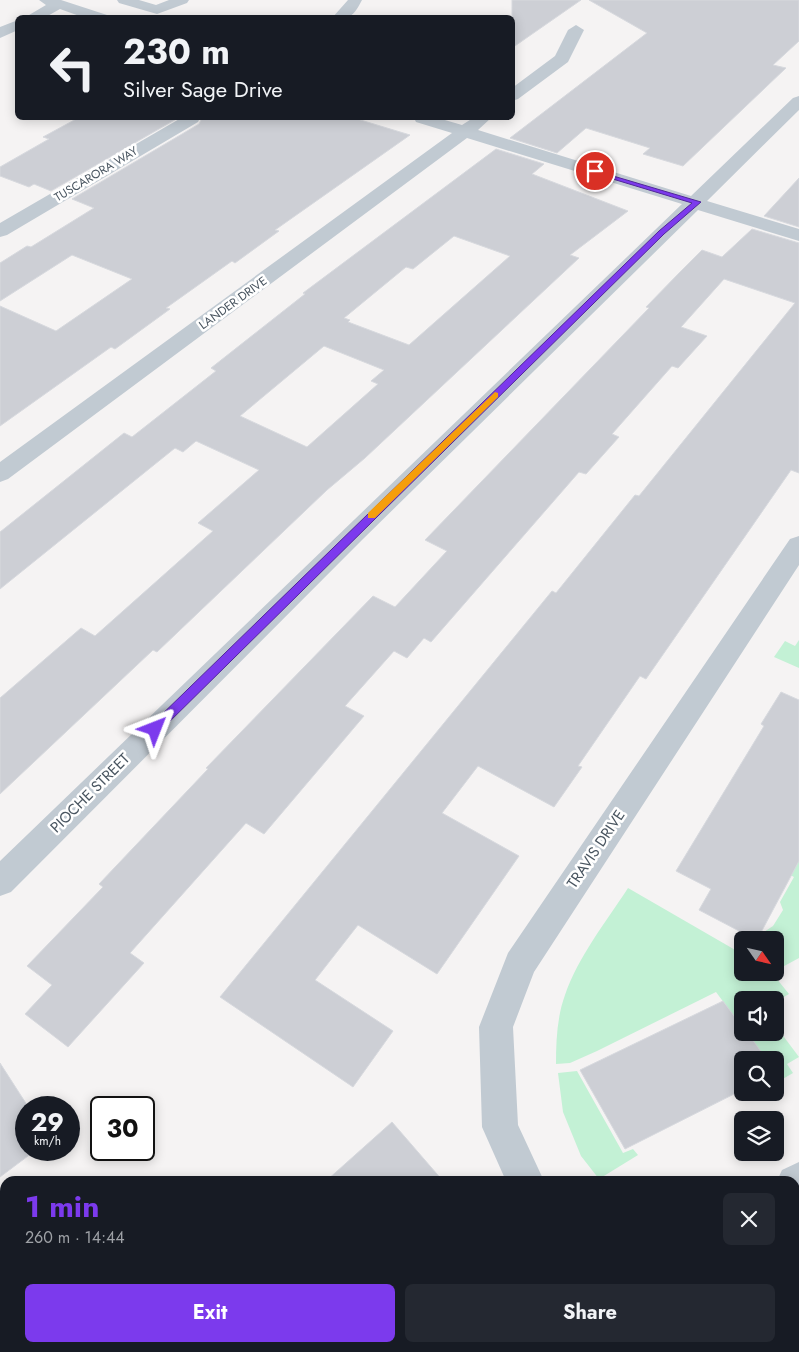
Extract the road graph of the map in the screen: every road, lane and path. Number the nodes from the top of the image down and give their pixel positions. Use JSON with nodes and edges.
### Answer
{"nodes":[{"id":1,"x":124,"y":0,"type":"edge"},
{"id":2,"x":182,"y":0,"type":"edge"},
{"id":3,"x":355,"y":0,"type":"edge"},
{"id":4,"x":52,"y":2,"type":"edge"},
{"id":5,"x":35,"y":15,"type":"edge"},
{"id":6,"x":93,"y":15,"type":"edge"},
{"id":7,"x":343,"y":15,"type":"edge"},
{"id":8,"x":15,"y":26,"type":"edge"},
{"id":9,"x":576,"y":30,"type":"dead end"},
{"id":10,"x":0,"y":33,"type":"edge"},
{"id":11,"x":515,"y":94,"type":"edge"},
{"id":12,"x":799,"y":101,"type":"edge"},
{"id":13,"x":189,"y":120,"type":"edge"},
{"id":14,"x":429,"y":120,"type":"edge"},
{"id":15,"x":480,"y":120,"type":"edge"},
{"id":16,"x":465,"y":131,"type":"junction"},
{"id":17,"x":697,"y":202,"type":"junction"},
{"id":18,"x":0,"y":231,"type":"edge"},
{"id":19,"x":799,"y":235,"type":"edge"},
{"id":20,"x":0,"y":474,"type":"edge"},
{"id":21,"x":795,"y":559,"type":"edge"},
{"id":22,"x":0,"y":882,"type":"edge"},
{"id":23,"x":523,"y":1176,"type":"edge"}],
"edges":[{"from":1,"to":2,"type":"street"},
{"from":3,"to":7,"type":"street"},
{"from":4,"to":5,"type":"street"},
{"from":4,"to":6,"type":"street"},
{"from":8,"to":10,"type":"street"},
{"from":9,"to":11,"type":"street"},
{"from":12,"to":17,"type":"street","name":"PIOCHE STREET"},
{"from":13,"to":18,"type":"street","name":"TUSCARORA WAY"},
{"from":14,"to":16,"type":"street"},
{"from":15,"to":16,"type":"street","name":"LANDER DRIVE"},
{"from":16,"to":17,"type":"street"},
{"from":16,"to":20,"type":"street","name":"LANDER DRIVE"},
{"from":17,"to":19,"type":"street"},
{"from":17,"to":22,"type":"street","name":"PIOCHE STREET"},
{"from":21,"to":23,"type":"street","name":"TRAVIS DRIVE"}]}
